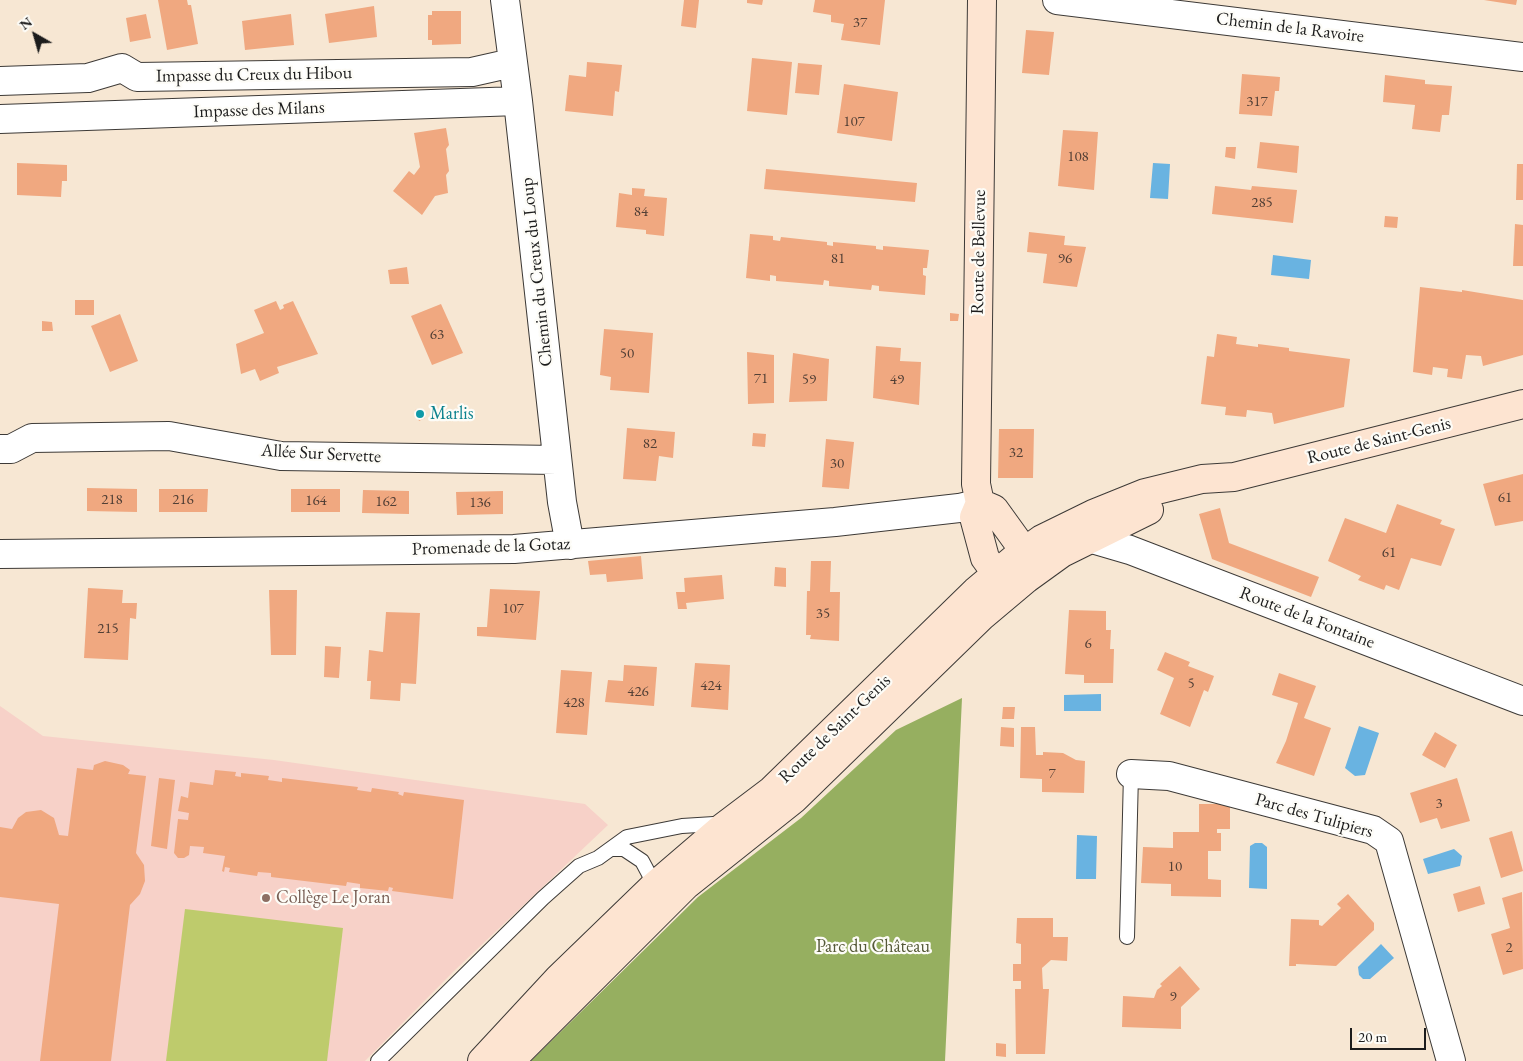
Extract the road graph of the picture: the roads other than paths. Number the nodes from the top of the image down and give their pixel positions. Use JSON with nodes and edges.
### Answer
{"nodes":[{"id":1,"x":505,"y":0,"type":"edge"},
{"id":2,"x":982,"y":0,"type":"edge"},
{"id":3,"x":1057,"y":0,"type":"edge"},
{"id":4,"x":1523,"y":57,"type":"edge"},
{"id":5,"x":512,"y":63,"type":"junction"},
{"id":6,"x":0,"y":81,"type":"edge"},
{"id":7,"x":518,"y":101,"type":"junction"},
{"id":8,"x":0,"y":119,"type":"edge"},
{"id":9,"x":1523,"y":404,"type":"edge"},
{"id":10,"x":0,"y":449,"type":"edge"},
{"id":11,"x":557,"y":460,"type":"junction"},
{"id":12,"x":1234,"y":476,"type":"junction"},
{"id":13,"x":980,"y":503,"type":"junction"},
{"id":14,"x":1089,"y":538,"type":"junction"},
{"id":15,"x":570,"y":545,"type":"junction"},
{"id":16,"x":1024,"y":552,"type":"junction"},
{"id":17,"x":0,"y":554,"type":"edge"},
{"id":18,"x":1013,"y":579,"type":"junction"},
{"id":19,"x":1523,"y":701,"type":"edge"},
{"id":20,"x":1131,"y":774,"type":"joint"},
{"id":21,"x":722,"y":828,"type":"junction"},
{"id":22,"x":612,"y":848,"type":"junction"},
{"id":23,"x":652,"y":888,"type":"junction"},
{"id":24,"x":654,"y":917,"type":"junction"},
{"id":25,"x":1127,"y":936,"type":"dead end"},
{"id":26,"x":378,"y":1061,"type":"edge"},
{"id":27,"x":482,"y":1061,"type":"edge"},
{"id":28,"x":510,"y":1061,"type":"edge"},
{"id":29,"x":1450,"y":1061,"type":"edge"}],
"edges":[{"from":1,"to":5,"type":"street","name":"Chemin du Creux du Loup"},
{"from":2,"to":13,"type":"main road","name":"Route de Bellevue"},
{"from":3,"to":4,"type":"street","name":"Chemin de la Ravoire"},
{"from":5,"to":6,"type":"street","name":"Impasse du Creux du Hibou"},
{"from":5,"to":7,"type":"street","name":"Chemin du Creux du Loup"},
{"from":7,"to":8,"type":"street","name":"Impasse des Milans"},
{"from":7,"to":11,"type":"street","name":"Chemin du Creux du Loup"},
{"from":9,"to":12,"type":"main road","name":"Route de Saint-Genis"},
{"from":10,"to":11,"type":"street","name":"Allée Sur Servette"},
{"from":11,"to":15,"type":"street","name":"Chemin du Creux du Loup"},
{"from":12,"to":14,"type":"main road","name":"Route de Saint-Genis"},
{"from":12,"to":16,"type":"main road","name":"Route de Saint-Genis"},
{"from":13,"to":15,"type":"street","name":"Promenade de la Gotaz"},
{"from":13,"to":16,"type":"main road"},
{"from":13,"to":18,"type":"main road","name":"Route de Bellevue"},
{"from":14,"to":18,"type":"main road","name":"Route de Saint-Genis"},
{"from":14,"to":19,"type":"street","name":"Route de la Fontaine"},
{"from":15,"to":17,"type":"street","name":"Promenade de la Gotaz"},
{"from":16,"to":18,"type":"main road","name":"Route de Saint-Genis"},
{"from":18,"to":21,"type":"main road","name":"Route de Saint-Genis"},
{"from":18,"to":24,"type":"main road","name":"Route de Saint-Genis"},
{"from":20,"to":25,"type":"lane"},
{"from":20,"to":29,"type":"street","name":"Parc des Tulipiers"},
{"from":21,"to":22,"type":"lane"},
{"from":21,"to":23,"type":"main road","name":"Route de Saint-Genis"},
{"from":22,"to":23,"type":"lane"},
{"from":22,"to":26,"type":"lane"},
{"from":23,"to":24,"type":"lane"},
{"from":23,"to":27,"type":"main road","name":"Route de Saint-Genis"},
{"from":24,"to":28,"type":"main road","name":"Route de Saint-Genis"}]}
